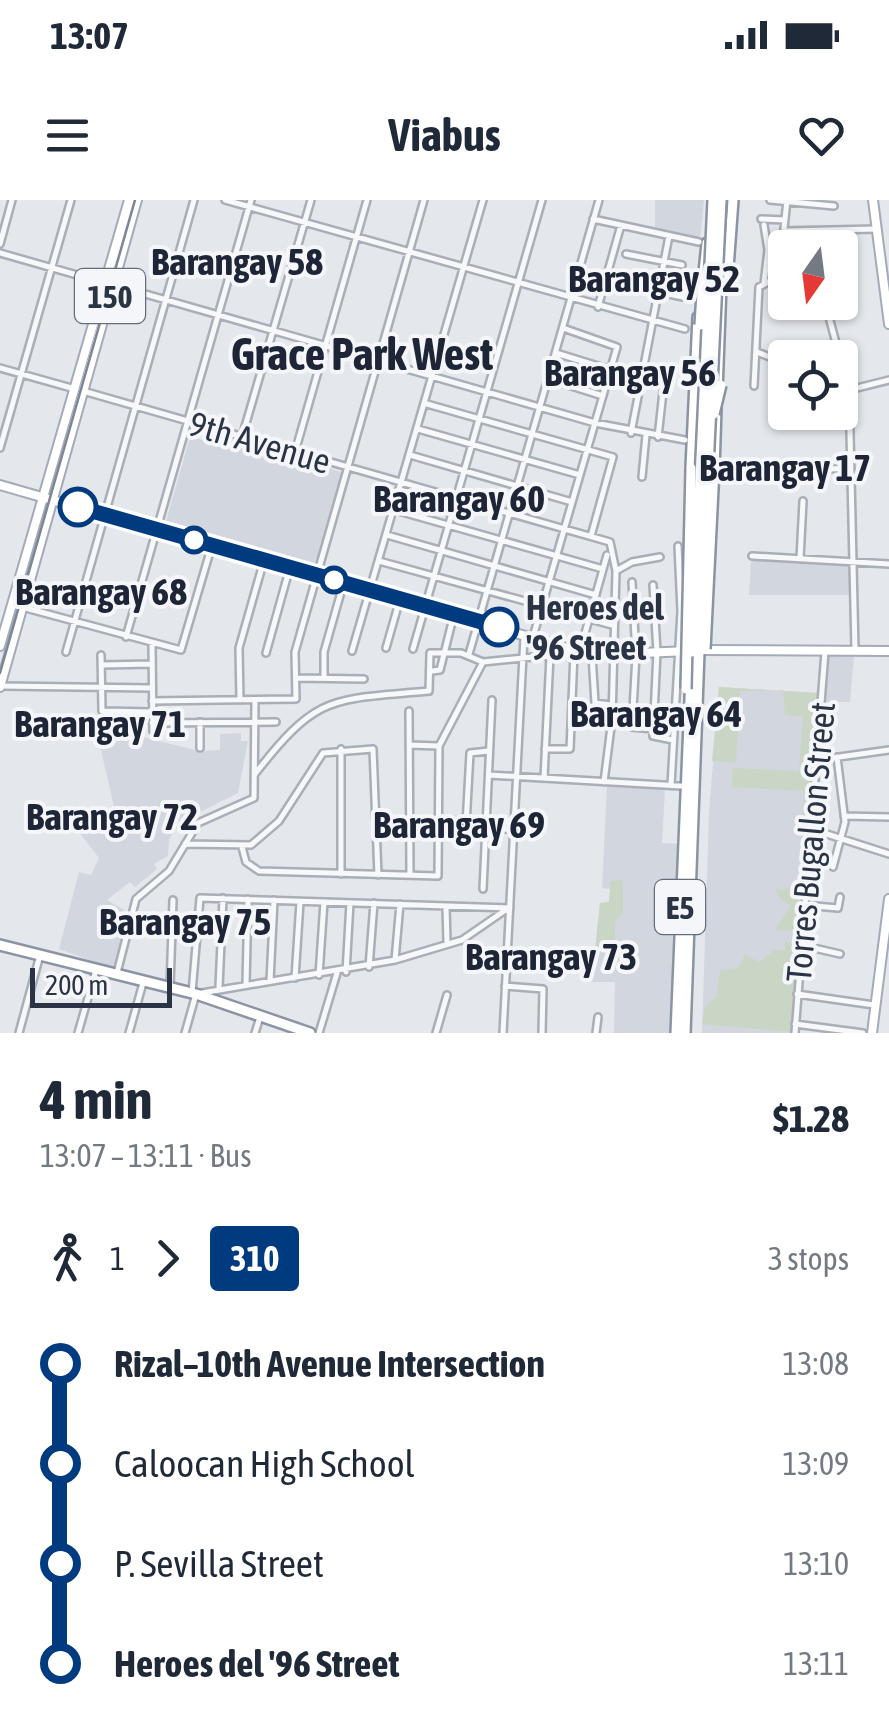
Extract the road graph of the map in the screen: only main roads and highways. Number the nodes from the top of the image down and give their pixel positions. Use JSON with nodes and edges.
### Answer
{"nodes":[{"id":1,"x":129,"y":200,"type":"edge"},
{"id":2,"x":137,"y":200,"type":"edge"},
{"id":3,"x":716,"y":200,"type":"edge"},
{"id":4,"x":732,"y":200,"type":"edge"},
{"id":5,"x":874,"y":200,"type":"edge"},
{"id":6,"x":709,"y":226,"type":"junction"},
{"id":7,"x":724,"y":228,"type":"junction"},
{"id":8,"x":109,"y":284,"type":"junction"},
{"id":9,"x":888,"y":313,"type":"edge"},
{"id":10,"x":889,"y":324,"type":"edge"},
{"id":11,"x":704,"y":441,"type":"junction"},
{"id":12,"x":0,"y":485,"type":"edge"},
{"id":13,"x":48,"y":499,"type":"junction"},
{"id":14,"x":17,"y":605,"type":"junction"},
{"id":15,"x":0,"y":646,"type":"edge"},
{"id":16,"x":889,"y":651,"type":"edge"},
{"id":17,"x":0,"y":686,"type":"edge"},
{"id":18,"x":688,"y":783,"type":"junction"},
{"id":19,"x":889,"y":899,"type":"edge"},
{"id":20,"x":0,"y":942,"type":"edge"},
{"id":21,"x":99,"y":969,"type":"junction"},
{"id":22,"x":310,"y":1033,"type":"edge"},
{"id":23,"x":676,"y":1033,"type":"edge"},
{"id":24,"x":685,"y":1033,"type":"edge"},
{"id":25,"x":872,"y":1033,"type":"edge"}],
"edges":[{"from":1,"to":8,"type":"main road","number":"150"},
{"from":2,"to":8,"type":"main road","number":"150"},
{"from":3,"to":6,"type":"highway"},
{"from":3,"to":7,"type":"highway"},
{"from":3,"to":11,"type":"highway","bridge":true},
{"from":4,"to":11,"type":"highway","bridge":true},
{"from":5,"to":9,"type":"main road"},
{"from":6,"to":7,"type":"highway"},
{"from":6,"to":18,"type":"highway","bridge":true},
{"from":7,"to":18,"type":"highway","bridge":true},
{"from":8,"to":13,"type":"main road","number":"150"},
{"from":9,"to":10,"type":"main road"},
{"from":11,"to":18,"type":"highway","number":"E5","bridge":true},
{"from":12,"to":13,"type":"main road"},
{"from":13,"to":14,"type":"main road","number":"150"},
{"from":13,"to":16,"type":"main road"},
{"from":14,"to":15,"type":"main road","number":"150"},
{"from":14,"to":17,"type":"main road","number":"150"},
{"from":18,"to":23,"type":"highway","number":"E5"},
{"from":18,"to":24,"type":"highway","number":"E5"},
{"from":19,"to":25,"type":"main road"},
{"from":20,"to":21,"type":"highway"},
{"from":20,"to":21,"type":"highway"},
{"from":21,"to":22,"type":"highway"}]}
